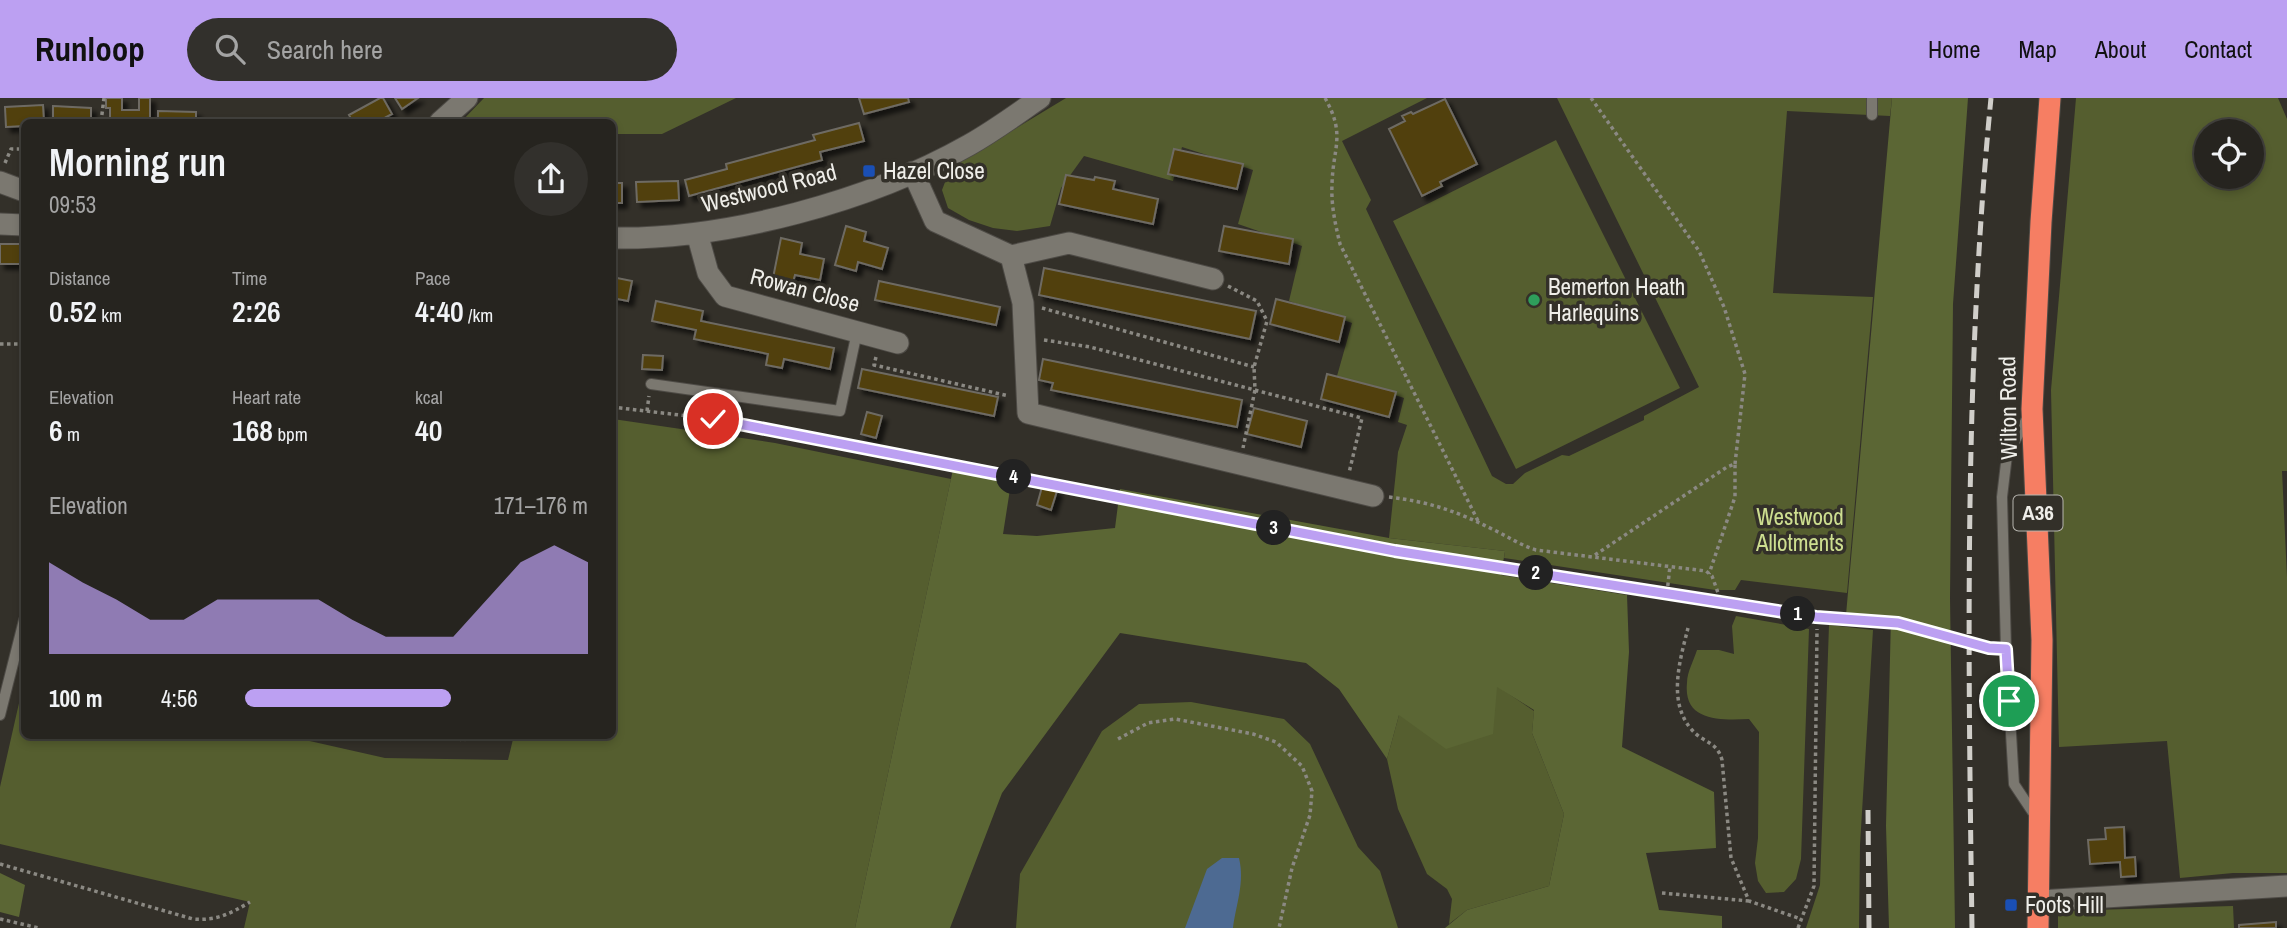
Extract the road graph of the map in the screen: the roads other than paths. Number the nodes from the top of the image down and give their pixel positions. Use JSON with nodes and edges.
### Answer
{"nodes":[{"id":1,"x":467,"y":98,"type":"edge"},
{"id":2,"x":1040,"y":98,"type":"edge"},
{"id":3,"x":1872,"y":98,"type":"edge"},
{"id":4,"x":2050,"y":98,"type":"edge"},
{"id":5,"x":1872,"y":115,"type":"dead end"},
{"id":6,"x":443,"y":119,"type":"edge"},
{"id":7,"x":913,"y":172,"type":"junction"},
{"id":8,"x":2,"y":175,"type":"edge"},
{"id":9,"x":21,"y":189,"type":"edge"},
{"id":10,"x":0,"y":224,"type":"edge"},
{"id":11,"x":21,"y":225,"type":"edge"},
{"id":12,"x":697,"y":233,"type":"junction"},
{"id":13,"x":616,"y":238,"type":"edge"},
{"id":14,"x":1011,"y":256,"type":"junction"},
{"id":15,"x":1213,"y":279,"type":"road end"},
{"id":16,"x":857,"y":332,"type":"junction"},
{"id":17,"x":888,"y":340,"type":"road end"},
{"id":18,"x":650,"y":384,"type":"dead end"},
{"id":19,"x":2032,"y":409,"type":"junction"},
{"id":20,"x":1373,"y":496,"type":"road end"},
{"id":21,"x":1816,"y":617,"type":"road end"},
{"id":22,"x":21,"y":632,"type":"edge"},
{"id":23,"x":2006,"y":649,"type":"junction"},
{"id":24,"x":0,"y":715,"type":"edge"},
{"id":25,"x":2039,"y":822,"type":"junction"},
{"id":26,"x":2287,"y":886,"type":"edge"},
{"id":27,"x":2039,"y":901,"type":"junction"},
{"id":28,"x":2038,"y":928,"type":"edge"}],
"edges":[{"from":1,"to":6,"type":"street"},
{"from":2,"to":7,"type":"street","name":"Westwood Road"},
{"from":3,"to":5,"type":"lane"},
{"from":4,"to":19,"type":"highway","name":"Wilton Road","number":"A36"},
{"from":7,"to":12,"type":"street","name":"Westwood Road"},
{"from":7,"to":14,"type":"street"},
{"from":8,"to":9,"type":"street"},
{"from":10,"to":11,"type":"street"},
{"from":12,"to":13,"type":"street","name":"Westwood Road"},
{"from":12,"to":16,"type":"street","name":"Rowan Close"},
{"from":14,"to":15,"type":"street"},
{"from":14,"to":20,"type":"street"},
{"from":16,"to":17,"type":"street","name":"Rowan Close"},
{"from":16,"to":18,"type":"lane"},
{"from":19,"to":23,"type":"lane"},
{"from":19,"to":25,"type":"highway","name":"Wilton Road","number":"A36"},
{"from":21,"to":23,"type":"lane","bridge":true},
{"from":22,"to":24,"type":"lane"},
{"from":23,"to":25,"type":"lane"},
{"from":25,"to":27,"type":"highway","name":"Wilton Road","number":"A36"},
{"from":26,"to":27,"type":"street"},
{"from":27,"to":28,"type":"highway","name":"Wilton Road","number":"A36"}]}
